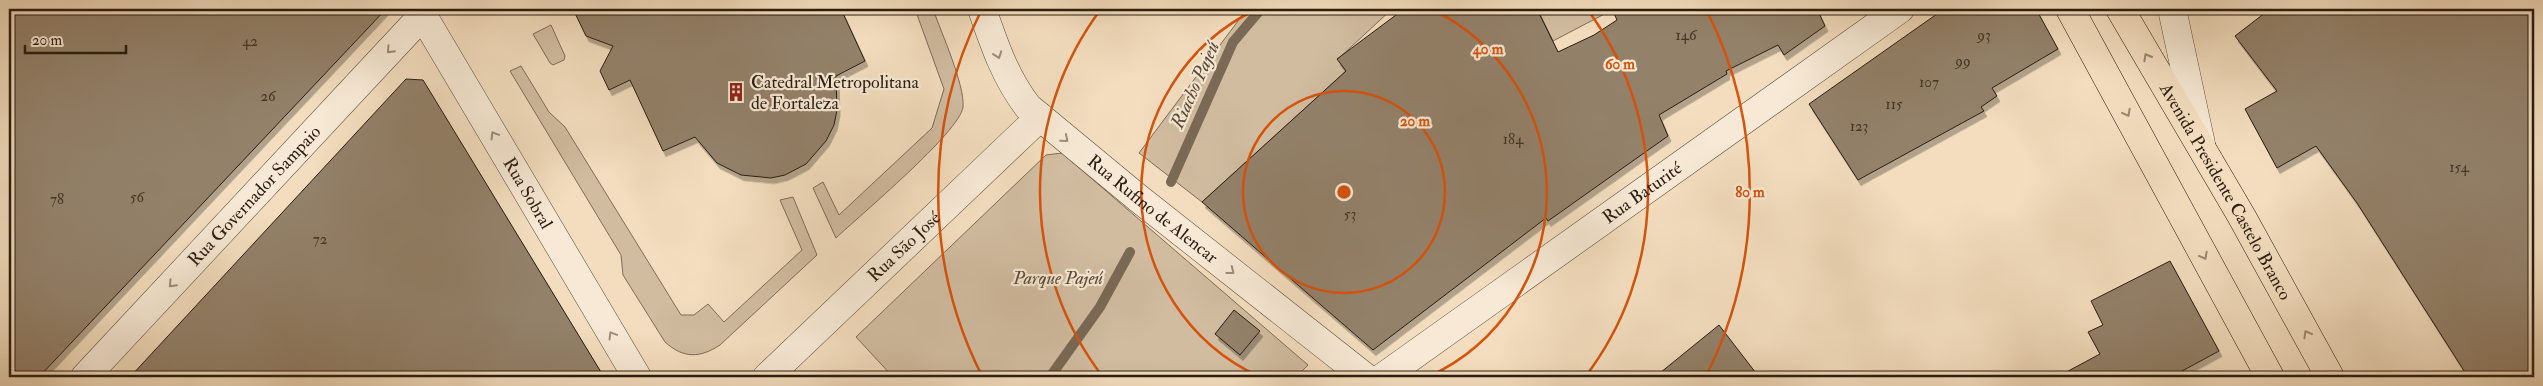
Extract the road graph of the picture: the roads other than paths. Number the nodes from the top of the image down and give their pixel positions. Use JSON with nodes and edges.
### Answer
{"nodes":[{"id":1,"x":982,"y":9,"type":"edge"},
{"id":2,"x":1900,"y":9,"type":"edge"},
{"id":3,"x":2070,"y":9,"type":"edge"},
{"id":4,"x":2120,"y":9,"type":"edge"},
{"id":5,"x":2172,"y":9,"type":"edge"},
{"id":6,"x":421,"y":12,"type":"edge"},
{"id":7,"x":1040,"y":117,"type":"junction"},
{"id":8,"x":2204,"y":155,"type":"junction"},
{"id":9,"x":85,"y":377,"type":"edge"},
{"id":10,"x":637,"y":377,"type":"edge"},
{"id":11,"x":767,"y":377,"type":"edge"},
{"id":12,"x":1365,"y":377,"type":"edge"},
{"id":13,"x":1383,"y":377,"type":"edge"},
{"id":14,"x":2270,"y":377,"type":"edge"},
{"id":15,"x":2330,"y":377,"type":"edge"}],
"edges":[{"from":1,"to":7,"type":"street","name":"Rua Rufino de Alencar","one_way":true},
{"from":2,"to":13,"type":"street","name":"Rua Baturité"},
{"from":3,"to":14,"type":"main road","one_way":true},
{"from":8,"to":4,"type":"main road","name":"Avenida Presidente Castelo Branco","one_way":true},
{"from":5,"to":8,"type":"street"},
{"from":6,"to":9,"type":"street","name":"Rua Governador Sampaio","one_way":true},
{"from":10,"to":6,"type":"street","name":"Rua Sobral","one_way":true},
{"from":7,"to":11,"type":"street","name":"Rua São José"},
{"from":7,"to":12,"type":"street","name":"Rua Rufino de Alencar","one_way":true},
{"from":15,"to":8,"type":"main road","name":"Avenida Presidente Castelo Branco","one_way":true}]}
